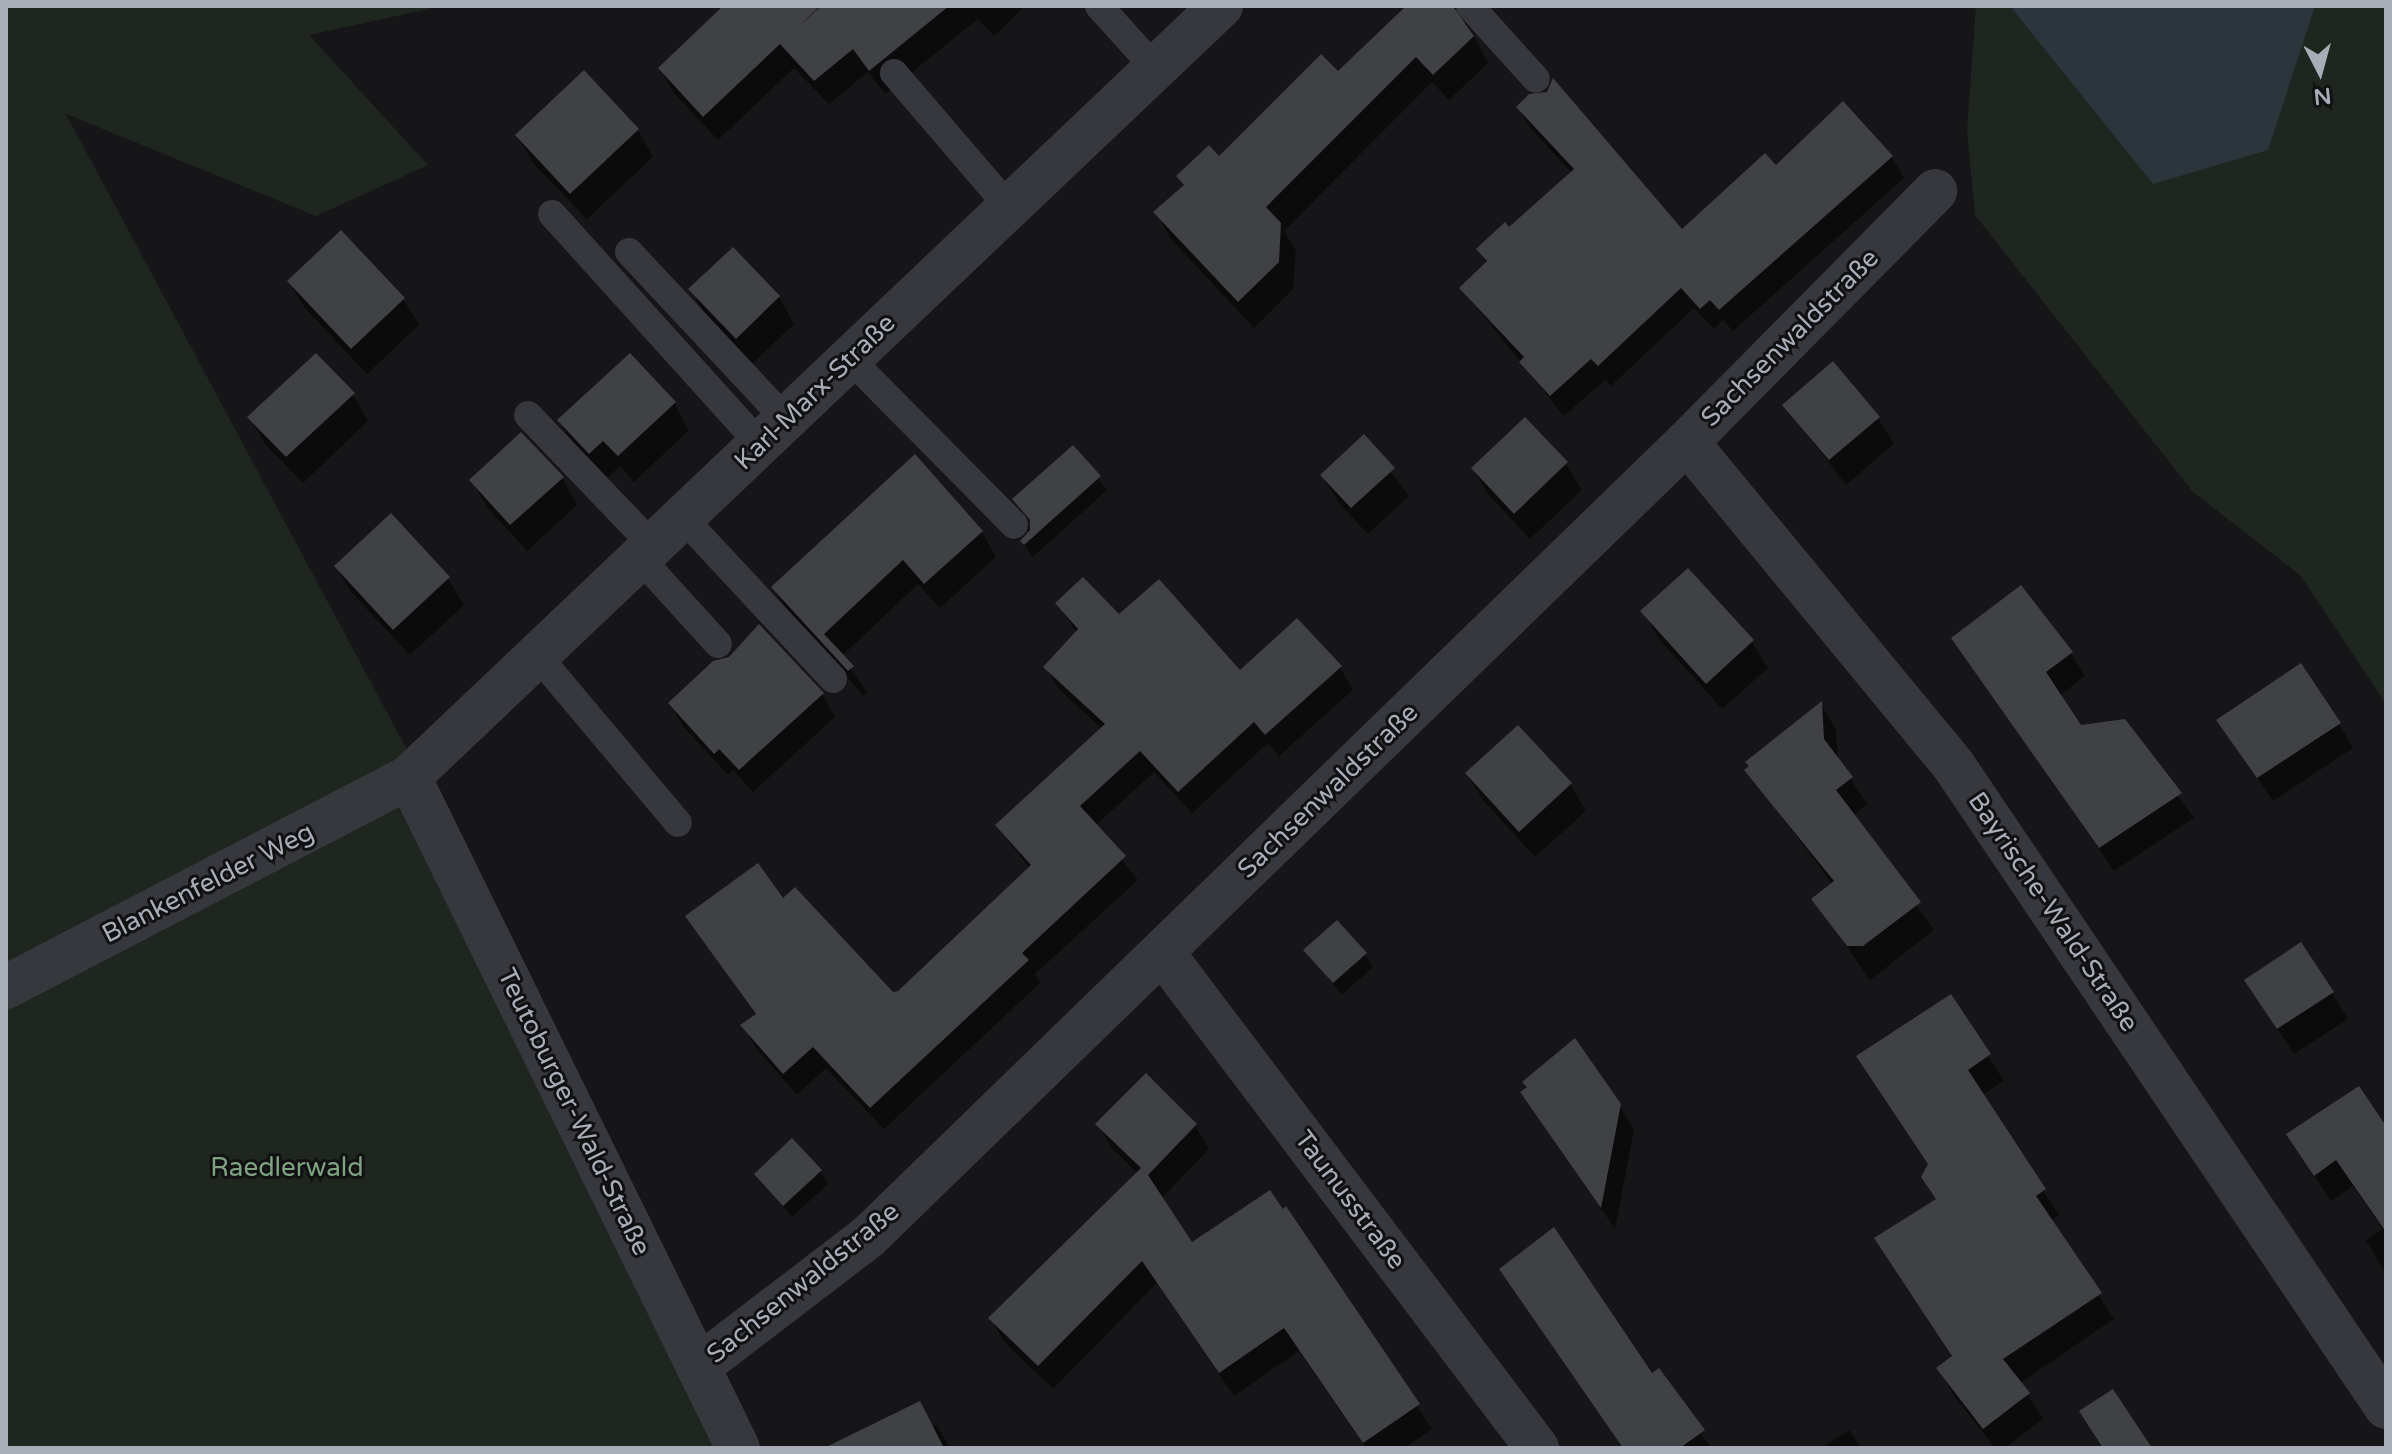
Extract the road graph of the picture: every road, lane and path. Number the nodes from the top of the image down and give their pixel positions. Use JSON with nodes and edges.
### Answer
{"nodes":[{"id":1,"x":1099,"y":6,"type":"edge"},
{"id":2,"x":1221,"y":6,"type":"edge"},
{"id":3,"x":1470,"y":6,"type":"edge"},
{"id":4,"x":1156,"y":69,"type":"junction"},
{"id":5,"x":894,"y":73,"type":"dead end"},
{"id":6,"x":1536,"y":79,"type":"dead end"},
{"id":7,"x":1935,"y":191,"type":"dead end"},
{"id":8,"x":1009,"y":207,"type":"junction"},
{"id":9,"x":552,"y":214,"type":"dead end"},
{"id":10,"x":629,"y":252,"type":"dead end"},
{"id":11,"x":850,"y":359,"type":"junction"},
{"id":12,"x":528,"y":415,"type":"dead end"},
{"id":13,"x":773,"y":432,"type":"junction"},
{"id":14,"x":1687,"y":442,"type":"junction"},
{"id":15,"x":1014,"y":525,"type":"dead end"},
{"id":16,"x":658,"y":541,"type":"junction"},
{"id":17,"x":718,"y":644,"type":"dead end"},
{"id":18,"x":537,"y":655,"type":"junction"},
{"id":19,"x":833,"y":679,"type":"dead end"},
{"id":20,"x":409,"y":777,"type":"junction"},
{"id":21,"x":678,"y":823,"type":"dead end"},
{"id":22,"x":1162,"y":952,"type":"junction"},
{"id":23,"x":6,"y":987,"type":"edge"},
{"id":24,"x":698,"y":1367,"type":"junction"},
{"id":25,"x":2386,"y":1407,"type":"edge"},
{"id":26,"x":738,"y":1448,"type":"edge"},
{"id":27,"x":1537,"y":1448,"type":"edge"}],
"edges":[{"from":1,"to":4,"type":"lane"},
{"from":2,"to":4,"type":"street","name":"Karl-Marx-Straße"},
{"from":3,"to":6,"type":"lane"},
{"from":4,"to":8,"type":"street","name":"Karl-Marx-Straße"},
{"from":5,"to":8,"type":"lane"},
{"from":7,"to":14,"type":"street","name":"Sachsenwaldstraße"},
{"from":8,"to":11,"type":"street","name":"Karl-Marx-Straße"},
{"from":9,"to":13,"type":"lane"},
{"from":10,"to":13,"type":"lane"},
{"from":11,"to":13,"type":"street","name":"Karl-Marx-Straße"},
{"from":11,"to":15,"type":"lane"},
{"from":12,"to":16,"type":"lane"},
{"from":13,"to":16,"type":"street","name":"Karl-Marx-Straße"},
{"from":14,"to":22,"type":"street","name":"Sachsenwaldstraße"},
{"from":14,"to":25,"type":"street","name":"Bayrische-Wald-Straße"},
{"from":16,"to":17,"type":"lane"},
{"from":16,"to":18,"type":"street","name":"Karl-Marx-Straße"},
{"from":16,"to":19,"type":"lane"},
{"from":18,"to":20,"type":"street","name":"Karl-Marx-Straße"},
{"from":18,"to":21,"type":"lane"},
{"from":20,"to":23,"type":"street","name":"Blankenfelder Weg"},
{"from":20,"to":24,"type":"street","name":"Teutoburger-Wald-Straße"},
{"from":22,"to":24,"type":"street","name":"Sachsenwaldstraße"},
{"from":22,"to":27,"type":"street","name":"Taunusstraße"},
{"from":24,"to":26,"type":"street","name":"Teutoburger-Wald-Straße"}]}
